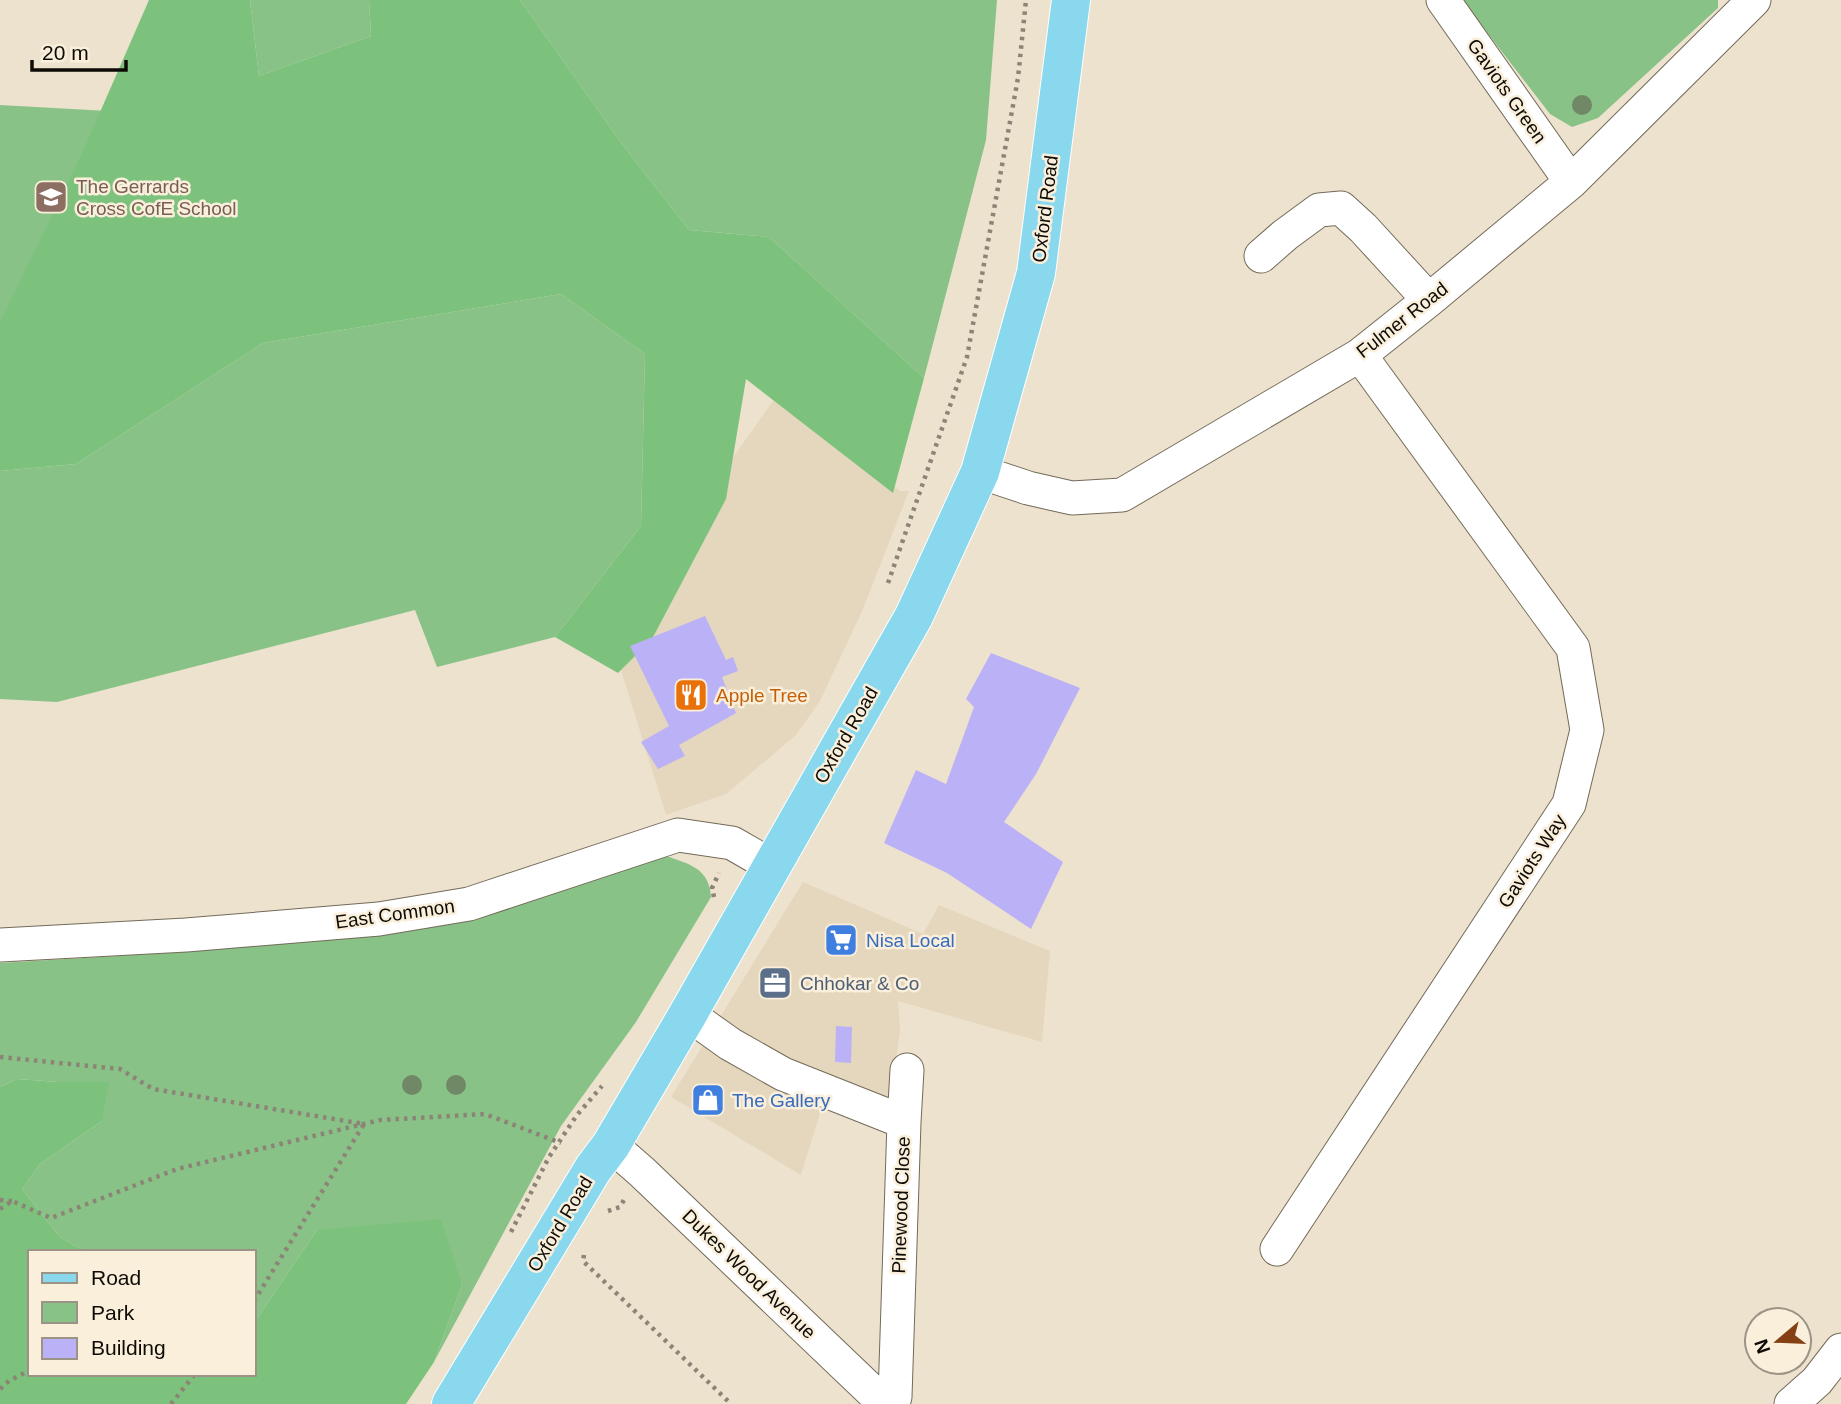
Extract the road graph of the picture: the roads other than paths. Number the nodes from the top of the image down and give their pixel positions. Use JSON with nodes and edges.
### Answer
{"nodes":[{"id":1,"x":1071,"y":0,"type":"edge"},
{"id":2,"x":1443,"y":0,"type":"edge"},
{"id":3,"x":1754,"y":0,"type":"edge"},
{"id":4,"x":1571,"y":181,"type":"junction"},
{"id":5,"x":1261,"y":256,"type":"dead end"},
{"id":6,"x":1429,"y":300,"type":"junction"},
{"id":7,"x":1360,"y":355,"type":"junction"},
{"id":8,"x":980,"y":472,"type":"junction"},
{"id":9,"x":772,"y":866,"type":"junction"},
{"id":10,"x":0,"y":945,"type":"edge"},
{"id":11,"x":688,"y":1014,"type":"junction"},
{"id":12,"x":908,"y":1070,"type":"dead end"},
{"id":13,"x":904,"y":1122,"type":"junction"},
{"id":14,"x":602,"y":1157,"type":"junction"},
{"id":15,"x":1277,"y":1249,"type":"dead end"},
{"id":16,"x":1841,"y":1350,"type":"edge"},
{"id":17,"x":451,"y":1404,"type":"edge"},
{"id":18,"x":887,"y":1404,"type":"edge"},
{"id":19,"x":1791,"y":1404,"type":"edge"}],
"edges":[{"from":1,"to":8,"type":"main road","name":"Oxford Road"},
{"from":2,"to":4,"type":"street","name":"Gaviots Green"},
{"from":3,"to":4,"type":"street","name":"Fulmer Road"},
{"from":4,"to":6,"type":"street","name":"Fulmer Road"},
{"from":5,"to":6,"type":"street"},
{"from":6,"to":7,"type":"street","name":"Fulmer Road"},
{"from":7,"to":8,"type":"street","name":"Fulmer Road"},
{"from":7,"to":15,"type":"street","name":"Gaviots Way"},
{"from":8,"to":9,"type":"main road","name":"Oxford Road"},
{"from":9,"to":10,"type":"street","name":"East Common"},
{"from":9,"to":11,"type":"main road","name":"Oxford Road"},
{"from":11,"to":13,"type":"street","name":"Pinewood Close"},
{"from":11,"to":14,"type":"main road","name":"Oxford Road"},
{"from":12,"to":13,"type":"street"},
{"from":13,"to":18,"type":"street","name":"Pinewood Close"},
{"from":14,"to":17,"type":"main road","name":"Oxford Road"},
{"from":14,"to":18,"type":"street","name":"Dukes Wood Avenue"},
{"from":16,"to":19,"type":"street"}]}
